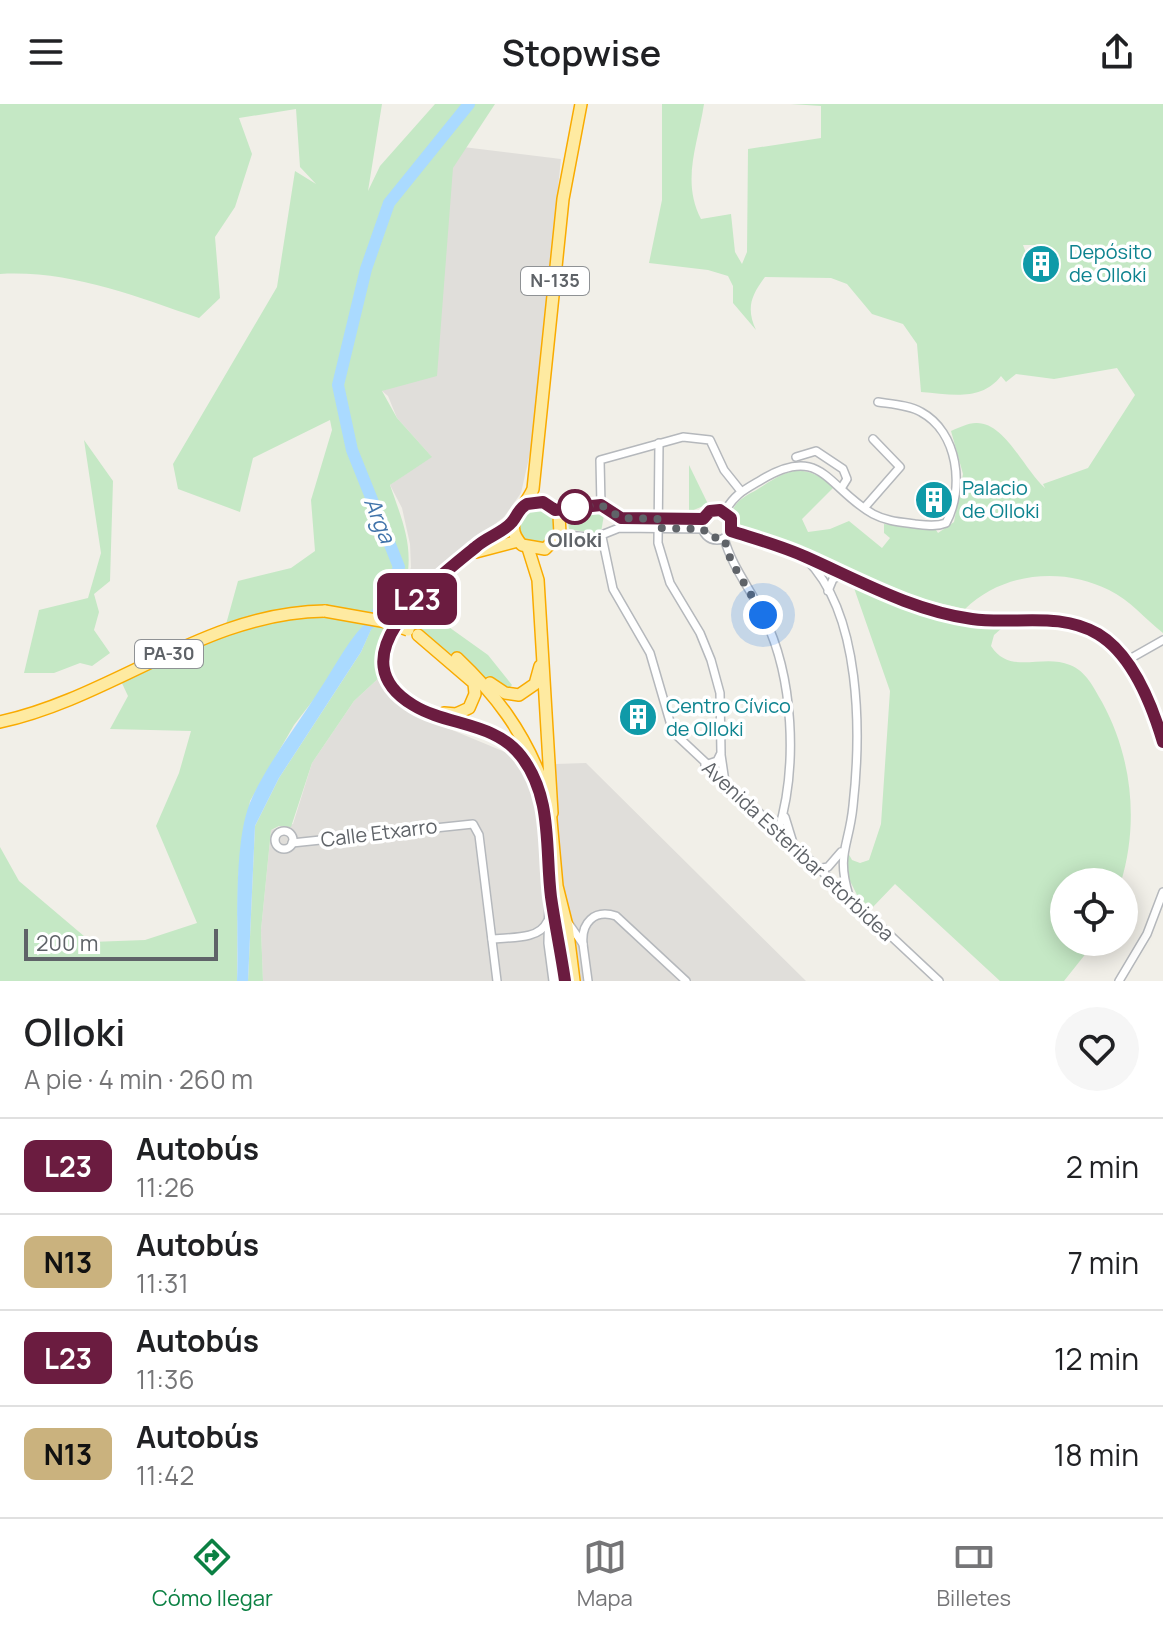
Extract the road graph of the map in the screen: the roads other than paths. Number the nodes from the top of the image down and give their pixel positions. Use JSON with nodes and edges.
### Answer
{"nodes":[{"id":1,"x":581,"y":104,"type":"edge"},
{"id":2,"x":878,"y":402,"type":"dead end"},
{"id":3,"x":873,"y":439,"type":"dead end"},
{"id":4,"x":659,"y":443,"type":"junction"},
{"id":5,"x":796,"y":457,"type":"dead end"},
{"id":6,"x":537,"y":460,"type":"junction"},
{"id":7,"x":842,"y":487,"type":"junction"},
{"id":8,"x":740,"y":490,"type":"junction"},
{"id":9,"x":543,"y":502,"type":"junction"},
{"id":10,"x":527,"y":504,"type":"junction"},
{"id":11,"x":601,"y":505,"type":"junction"},
{"id":12,"x":865,"y":507,"type":"junction"},
{"id":13,"x":555,"y":510,"type":"junction"},
{"id":14,"x":725,"y":511,"type":"junction"},
{"id":15,"x":611,"y":513,"type":"junction"},
{"id":16,"x":703,"y":519,"type":"junction"},
{"id":17,"x":513,"y":521,"type":"junction"},
{"id":18,"x":658,"y":523,"type":"junction"},
{"id":19,"x":703,"y":529,"type":"junction"},
{"id":20,"x":609,"y":531,"type":"junction"},
{"id":21,"x":731,"y":531,"type":"junction"},
{"id":22,"x":560,"y":534,"type":"junction"},
{"id":23,"x":602,"y":537,"type":"junction"},
{"id":24,"x":724,"y":538,"type":"junction"},
{"id":25,"x":523,"y":544,"type":"junction"},
{"id":26,"x":545,"y":549,"type":"junction"},
{"id":27,"x":803,"y":556,"type":"junction"},
{"id":28,"x":465,"y":557,"type":"junction"},
{"id":29,"x":844,"y":574,"type":"junction"},
{"id":30,"x":538,"y":580,"type":"junction"},
{"id":31,"x":827,"y":591,"type":"junction"},
{"id":32,"x":413,"y":633,"type":"junction"},
{"id":33,"x":541,"y":638,"type":"junction"},
{"id":34,"x":1163,"y":640,"type":"edge"},
{"id":35,"x":386,"y":643,"type":"junction"},
{"id":36,"x":457,"y":658,"type":"junction"},
{"id":37,"x":1126,"y":661,"type":"junction"},
{"id":38,"x":0,"y":722,"type":"edge"},
{"id":39,"x":1163,"y":742,"type":"edge"},
{"id":40,"x":721,"y":753,"type":"junction"},
{"id":41,"x":705,"y":765,"type":"junction"},
{"id":42,"x":726,"y":784,"type":"junction"},
{"id":43,"x":783,"y":807,"type":"junction"},
{"id":44,"x":549,"y":819,"type":"junction"},
{"id":45,"x":765,"y":821,"type":"junction"},
{"id":46,"x":778,"y":832,"type":"junction"},
{"id":47,"x":292,"y":843,"type":"dead end"},
{"id":48,"x":794,"y":847,"type":"junction"},
{"id":49,"x":841,"y":852,"type":"junction"},
{"id":50,"x":817,"y":869,"type":"junction"},
{"id":51,"x":550,"y":888,"type":"junction"},
{"id":52,"x":1162,"y":897,"type":"edge"},
{"id":53,"x":849,"y":898,"type":"junction"},
{"id":54,"x":566,"y":918,"type":"junction"},
{"id":55,"x":548,"y":922,"type":"junction"},
{"id":56,"x":492,"y":939,"type":"junction"},
{"id":57,"x":583,"y":944,"type":"junction"},
{"id":58,"x":497,"y":981,"type":"edge"},
{"id":59,"x":553,"y":981,"type":"edge"},
{"id":60,"x":565,"y":981,"type":"edge"},
{"id":61,"x":574,"y":981,"type":"edge"},
{"id":62,"x":588,"y":981,"type":"edge"},
{"id":63,"x":686,"y":981,"type":"edge"},
{"id":64,"x":939,"y":981,"type":"edge"},
{"id":65,"x":1119,"y":981,"type":"edge"}],
"edges":[{"from":1,"to":6,"type":"highway","number":"N-135"},
{"from":2,"to":12,"type":"street"},
{"from":3,"to":12,"type":"street"},
{"from":4,"to":8,"type":"street"},
{"from":4,"to":11,"type":"street"},
{"from":4,"to":18,"type":"street"},
{"from":5,"to":7,"type":"street"},
{"from":6,"to":9,"type":"highway","number":"N-135"},
{"from":6,"to":10,"type":"highway","number":"N-135"},
{"from":7,"to":8,"type":"street"},
{"from":7,"to":12,"type":"street"},
{"from":8,"to":14,"type":"street"},
{"from":9,"to":10,"type":"highway"},
{"from":9,"to":13,"type":"highway"},
{"from":10,"to":17,"type":"highway","number":"N-135"},
{"from":11,"to":13,"type":"street"},
{"from":11,"to":15,"type":"street"},
{"from":13,"to":22,"type":"highway"},
{"from":14,"to":16,"type":"street"},
{"from":14,"to":21,"type":"street"},
{"from":15,"to":18,"type":"street"},
{"from":15,"to":20,"type":"street"},
{"from":16,"to":18,"type":"street"},
{"from":16,"to":19,"type":"street"},
{"from":17,"to":25,"type":"highway"},
{"from":17,"to":28,"type":"highway"},
{"from":18,"to":19,"type":"street"},
{"from":18,"to":20,"type":"street"},
{"from":18,"to":40,"type":"street"},
{"from":19,"to":24,"type":"street"},
{"from":20,"to":23,"type":"street"},
{"from":21,"to":24,"type":"street"},
{"from":21,"to":27,"type":"street"},
{"from":22,"to":23,"type":"street"},
{"from":22,"to":26,"type":"highway"},
{"from":23,"to":41,"type":"street","name":"Avenida Esteribar etorbidea"},
{"from":24,"to":43,"type":"street"},
{"from":25,"to":26,"type":"highway"},
{"from":25,"to":28,"type":"highway"},
{"from":25,"to":30,"type":"highway"},
{"from":26,"to":30,"type":"highway"},
{"from":27,"to":29,"type":"street"},
{"from":27,"to":31,"type":"street"},
{"from":28,"to":35,"type":"highway"},
{"from":29,"to":31,"type":"street"},
{"from":29,"to":37,"type":"street"},
{"from":30,"to":33,"type":"highway"},
{"from":31,"to":49,"type":"street"},
{"from":32,"to":35,"type":"highway"},
{"from":32,"to":36,"type":"highway","number":"PA-30"},
{"from":32,"to":38,"type":"highway","number":"PA-30","bridge":true},
{"from":33,"to":36,"type":"highway"},
{"from":33,"to":44,"type":"highway"},
{"from":34,"to":37,"type":"street"},
{"from":35,"to":44,"type":"highway"},
{"from":36,"to":44,"type":"highway","number":"PA-30"},
{"from":37,"to":39,"type":"street"},
{"from":40,"to":41,"type":"street"},
{"from":40,"to":42,"type":"street"},
{"from":41,"to":42,"type":"street","name":"Avenida Esteribar etorbidea"},
{"from":42,"to":45,"type":"street","name":"Avenida Esteribar etorbidea"},
{"from":43,"to":45,"type":"street"},
{"from":43,"to":46,"type":"street"},
{"from":43,"to":48,"type":"street"},
{"from":44,"to":51,"type":"highway","number":"PA-30"},
{"from":44,"to":54,"type":"highway","number":"PA-30"},
{"from":45,"to":46,"type":"street","name":"Avenida Esteribar etorbidea"},
{"from":46,"to":48,"type":"street","name":"Avenida Esteribar etorbidea"},
{"from":47,"to":56,"type":"street","name":"Calle Etxarro"},
{"from":48,"to":50,"type":"street","name":"Avenida Esteribar etorbidea"},
{"from":49,"to":50,"type":"street"},
{"from":49,"to":53,"type":"street"},
{"from":50,"to":53,"type":"street","name":"Avenida Esteribar etorbidea"},
{"from":51,"to":55,"type":"street"},
{"from":51,"to":60,"type":"highway","number":"PA-30"},
{"from":52,"to":65,"type":"street"},
{"from":53,"to":64,"type":"street","name":"Avenida Esteribar etorbidea"},
{"from":54,"to":57,"type":"street"},
{"from":54,"to":61,"type":"highway","number":"PA-30"},
{"from":55,"to":56,"type":"street"},
{"from":55,"to":59,"type":"street"},
{"from":56,"to":58,"type":"street"},
{"from":57,"to":62,"type":"street"},
{"from":57,"to":63,"type":"street"}]}
